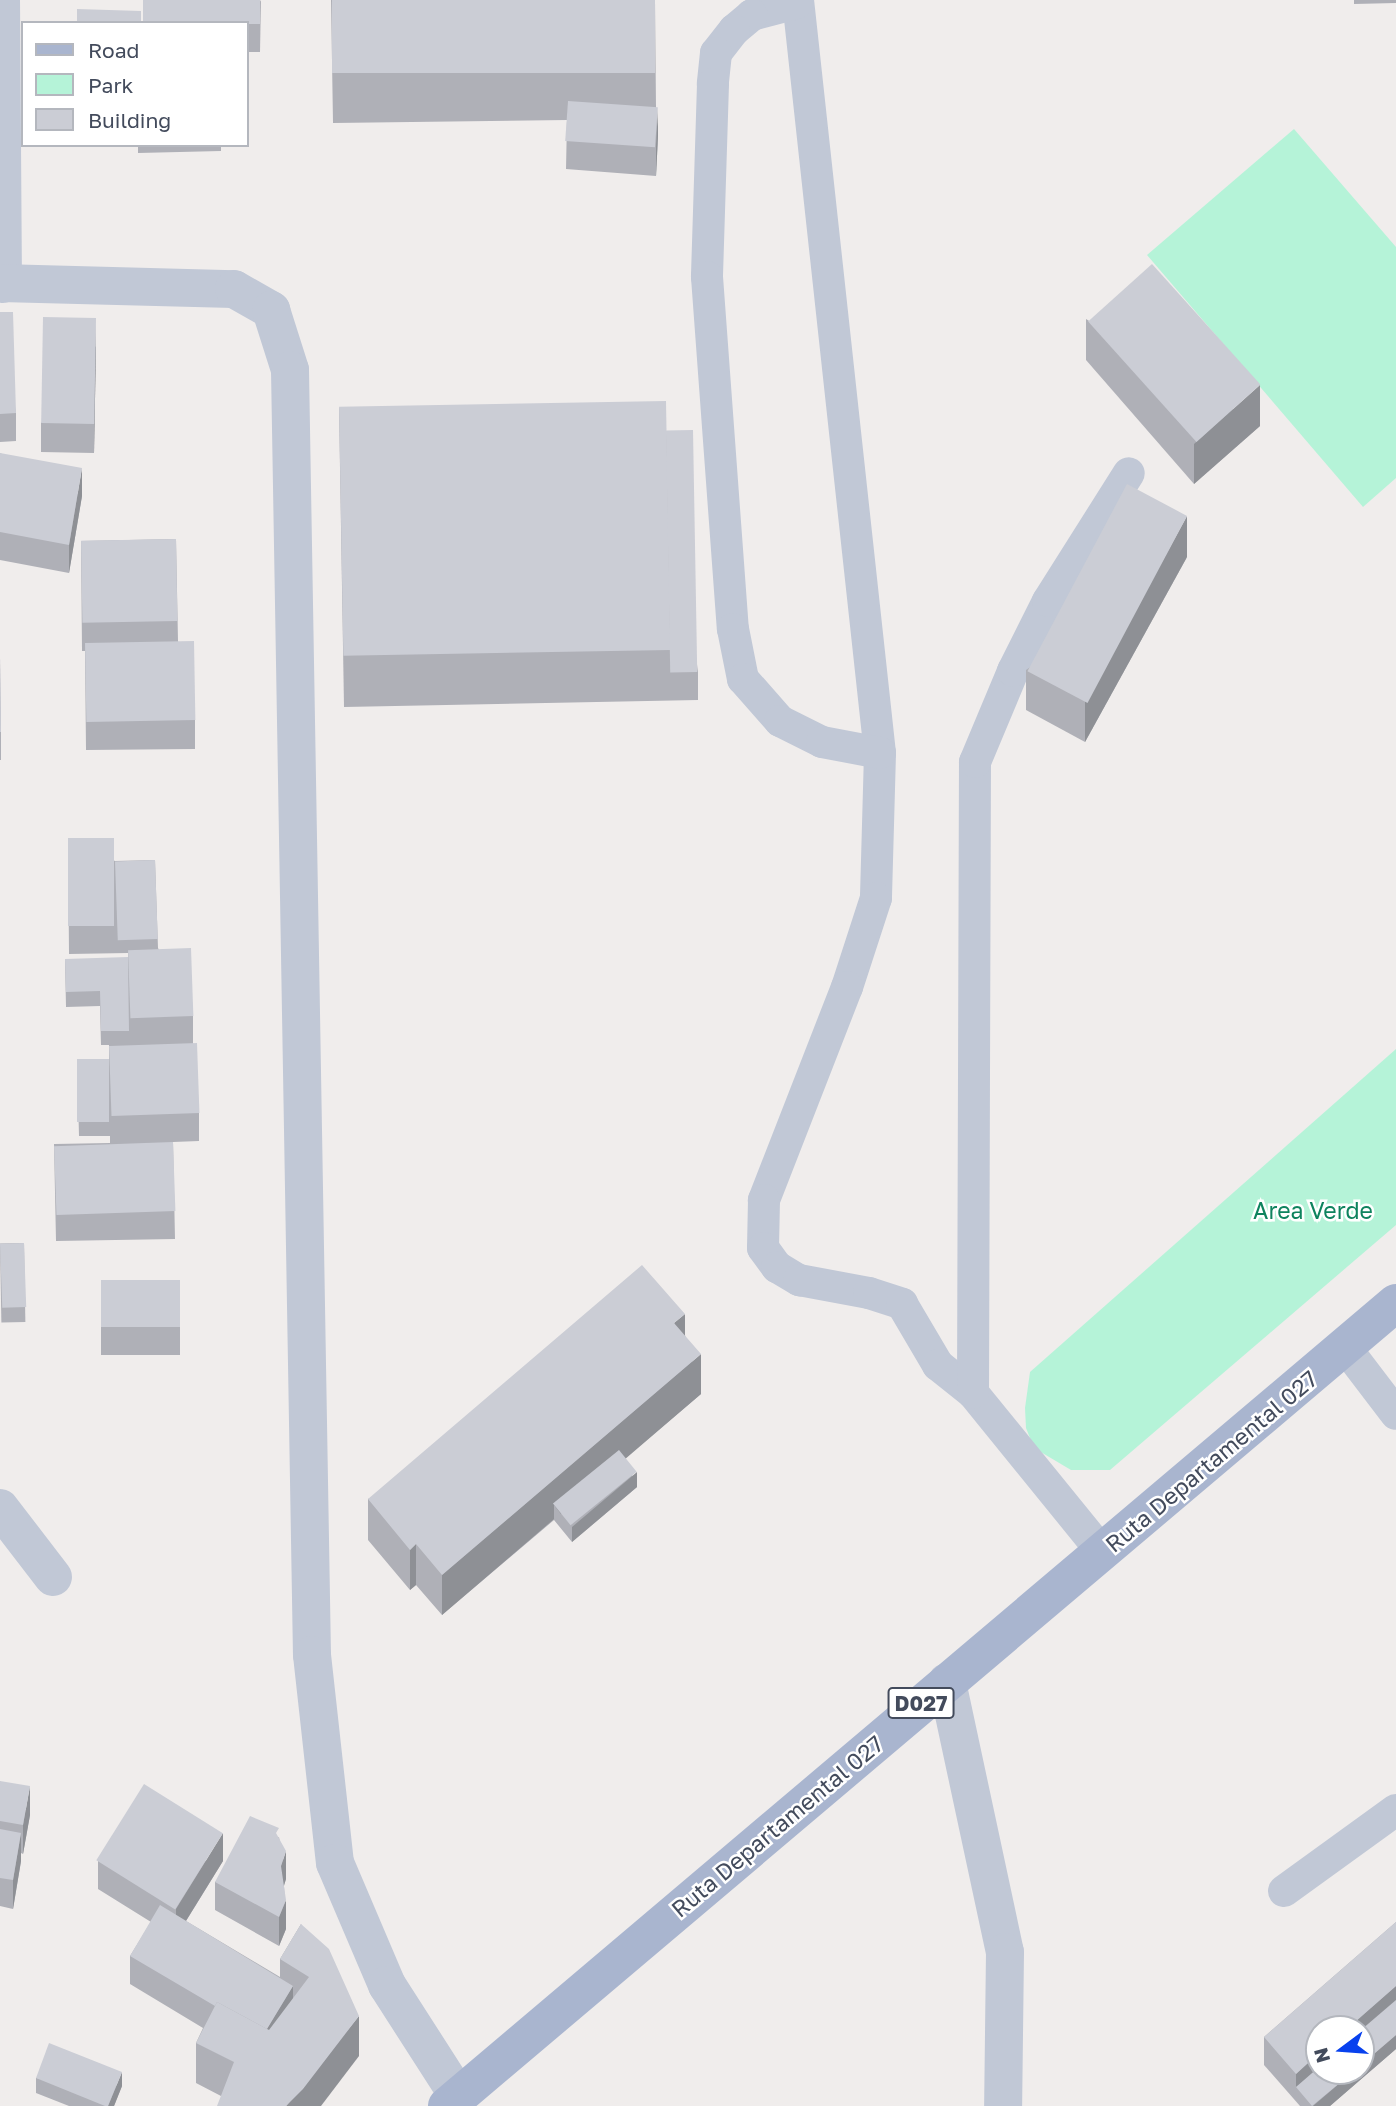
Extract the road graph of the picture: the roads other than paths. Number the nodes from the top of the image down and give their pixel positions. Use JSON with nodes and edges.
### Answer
{"nodes":[{"id":1,"x":1,"y":0,"type":"edge"},
{"id":2,"x":797,"y":2,"type":"edge"},
{"id":3,"x":2,"y":284,"type":"edge"},
{"id":4,"x":1129,"y":473,"type":"dead end"},
{"id":5,"x":880,"y":753,"type":"junction"},
{"id":6,"x":1396,"y":1303,"type":"edge"},
{"id":7,"x":1345,"y":1347,"type":"junction"},
{"id":8,"x":973,"y":1393,"type":"junction"},
{"id":9,"x":1396,"y":1414,"type":"edge"},
{"id":10,"x":0,"y":1508,"type":"edge"},
{"id":11,"x":1102,"y":1552,"type":"junction"},
{"id":12,"x":52,"y":1577,"type":"dead end"},
{"id":13,"x":947,"y":1682,"type":"junction"},
{"id":14,"x":1396,"y":1810,"type":"edge"},
{"id":15,"x":1284,"y":1891,"type":"dead end"},
{"id":16,"x":453,"y":2101,"type":"edge"},
{"id":17,"x":1003,"y":2106,"type":"edge"}],
"edges":[{"from":1,"to":3,"type":"street"},
{"from":2,"to":5,"type":"lane"},
{"from":2,"to":5,"type":"lane"},
{"from":3,"to":16,"type":"street"},
{"from":4,"to":8,"type":"lane"},
{"from":5,"to":8,"type":"lane"},
{"from":6,"to":7,"type":"main road","name":"Ruta Departamental 027","number":"D027"},
{"from":7,"to":9,"type":"lane"},
{"from":7,"to":11,"type":"main road","name":"Ruta Departamental 027","number":"D027"},
{"from":8,"to":11,"type":"lane"},
{"from":10,"to":12,"type":"street"},
{"from":11,"to":13,"type":"main road","name":"Ruta Departamental 027","number":"D027"},
{"from":13,"to":16,"type":"main road","name":"Ruta Departamental 027","number":"D027"},
{"from":13,"to":17,"type":"street"},
{"from":14,"to":15,"type":"lane"}]}
